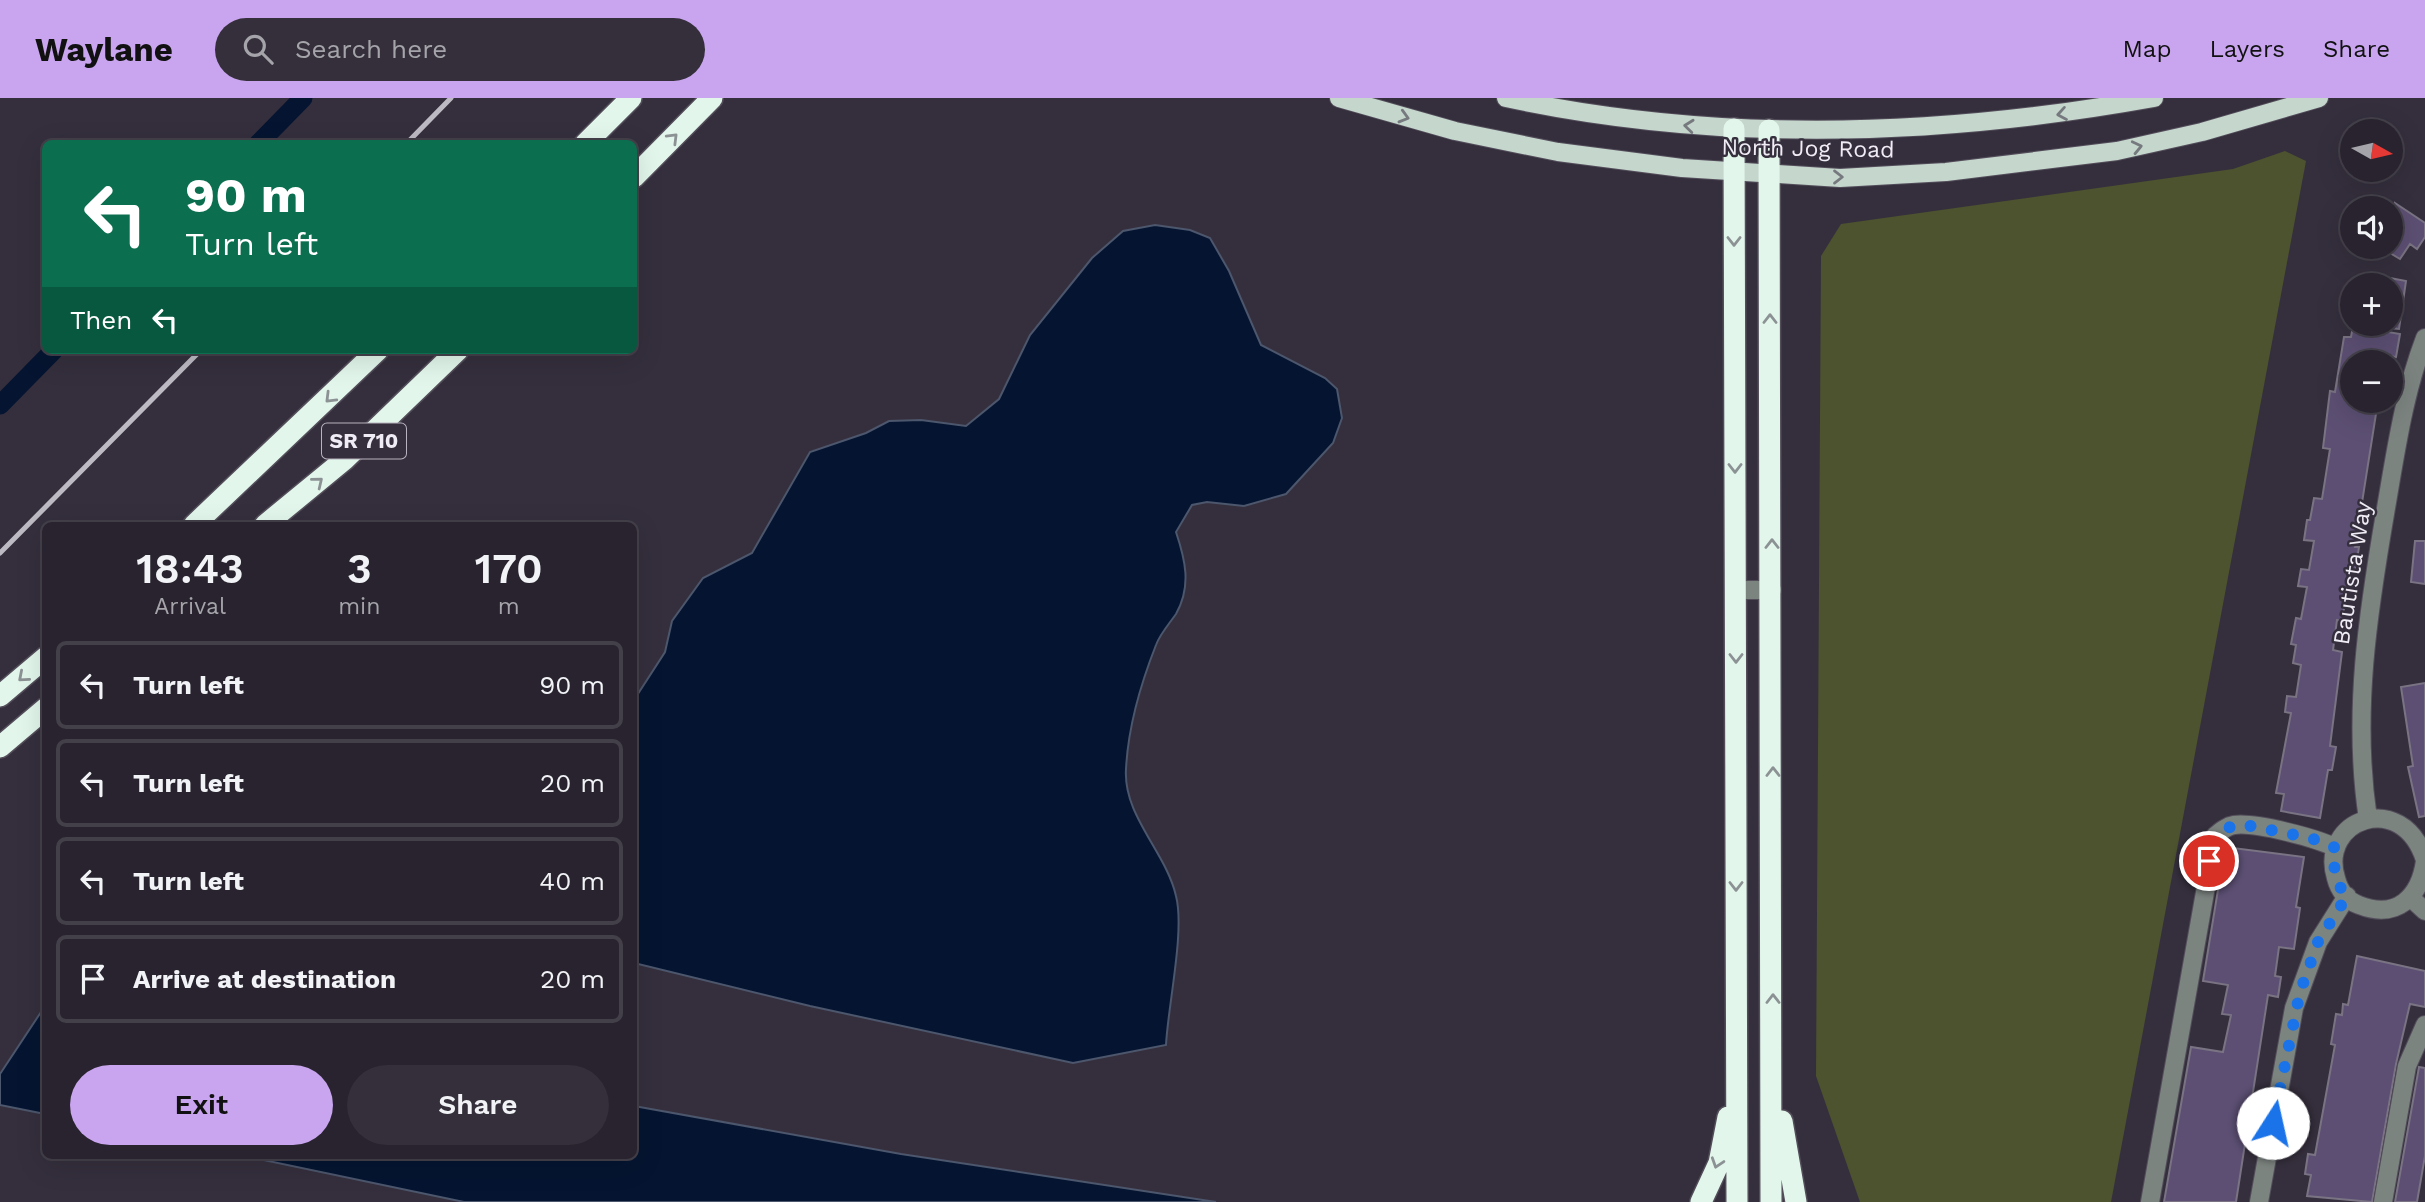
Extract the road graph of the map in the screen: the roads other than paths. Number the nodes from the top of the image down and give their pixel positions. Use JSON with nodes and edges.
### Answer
{"nodes":[{"id":1,"x":631,"y":98,"type":"edge"},
{"id":2,"x":712,"y":98,"type":"edge"},
{"id":3,"x":1339,"y":98,"type":"edge"},
{"id":4,"x":1506,"y":98,"type":"edge"},
{"id":5,"x":2154,"y":98,"type":"edge"},
{"id":6,"x":2319,"y":98,"type":"edge"},
{"id":7,"x":1734,"y":129,"type":"junction"},
{"id":8,"x":1769,"y":130,"type":"junction"},
{"id":9,"x":590,"y":140,"type":"edge"},
{"id":10,"x":1733,"y":173,"type":"junction"},
{"id":11,"x":637,"y":174,"type":"edge"},
{"id":12,"x":1770,"y":175,"type":"junction"},
{"id":13,"x":2425,"y":338,"type":"edge"},
{"id":14,"x":374,"y":354,"type":"edge"},
{"id":15,"x":454,"y":354,"type":"edge"},
{"id":16,"x":197,"y":522,"type":"edge"},
{"id":17,"x":269,"y":522,"type":"edge"},
{"id":18,"x":1736,"y":590,"type":"junction"},
{"id":19,"x":1772,"y":590,"type":"junction"},
{"id":20,"x":42,"y":660,"type":"edge"},
{"id":21,"x":0,"y":696,"type":"edge"},
{"id":22,"x":42,"y":711,"type":"edge"},
{"id":23,"x":0,"y":747,"type":"edge"},
{"id":24,"x":2368,"y":819,"type":"junction"},
{"id":25,"x":2336,"y":848,"type":"junction"},
{"id":26,"x":2424,"y":851,"type":"edge"},
{"id":27,"x":2347,"y":896,"type":"junction"},
{"id":28,"x":2411,"y":898,"type":"junction"},
{"id":29,"x":2425,"y":911,"type":"edge"},
{"id":30,"x":2425,"y":1025,"type":"edge"},
{"id":31,"x":1773,"y":1068,"type":"junction"},
{"id":32,"x":1736,"y":1073,"type":"junction"},
{"id":33,"x":1701,"y":1202,"type":"edge"},
{"id":34,"x":1738,"y":1202,"type":"edge"},
{"id":35,"x":1771,"y":1202,"type":"edge"},
{"id":36,"x":1796,"y":1202,"type":"edge"},
{"id":37,"x":2150,"y":1202,"type":"edge"},
{"id":38,"x":2259,"y":1202,"type":"edge"},
{"id":39,"x":2383,"y":1202,"type":"edge"}],
"edges":[{"from":1,"to":9,"type":"highway"},
{"from":11,"to":2,"type":"highway","one_way":true},
{"from":3,"to":10,"type":"main road","name":"North Jog Road","one_way":true},
{"from":7,"to":4,"type":"main road","name":"North Jog Road","one_way":true},
{"from":5,"to":8,"type":"main road","name":"North Jog Road","one_way":true},
{"from":12,"to":6,"type":"main road","name":"North Jog Road","one_way":true},
{"from":7,"to":8,"type":"main road","name":"North Jog Road"},
{"from":7,"to":10,"type":"highway"},
{"from":8,"to":12,"type":"highway"},
{"from":10,"to":12,"type":"main road","name":"North Jog Road"},
{"from":10,"to":18,"type":"highway","one_way":true},
{"from":19,"to":12,"type":"highway","one_way":true},
{"from":13,"to":24,"type":"street","name":"Bautista Way"},
{"from":14,"to":16,"type":"highway","number":"SR 710","one_way":true},
{"from":17,"to":15,"type":"highway","number":"SR 710","one_way":true},
{"from":18,"to":19,"type":"street"},
{"from":18,"to":32,"type":"highway","one_way":true},
{"from":31,"to":19,"type":"highway","one_way":true},
{"from":20,"to":21,"type":"highway","one_way":true},
{"from":22,"to":23,"type":"highway"},
{"from":24,"to":25,"type":"street"},
{"from":24,"to":26,"type":"street"},
{"from":25,"to":27,"type":"street"},
{"from":25,"to":37,"type":"street"},
{"from":26,"to":28,"type":"street"},
{"from":27,"to":28,"type":"street"},
{"from":27,"to":38,"type":"street"},
{"from":28,"to":29,"type":"street"},
{"from":30,"to":39,"type":"street"},
{"from":31,"to":35,"type":"highway"},
{"from":31,"to":36,"type":"highway"},
{"from":32,"to":33,"type":"highway","one_way":true},
{"from":32,"to":34,"type":"highway"}]}
